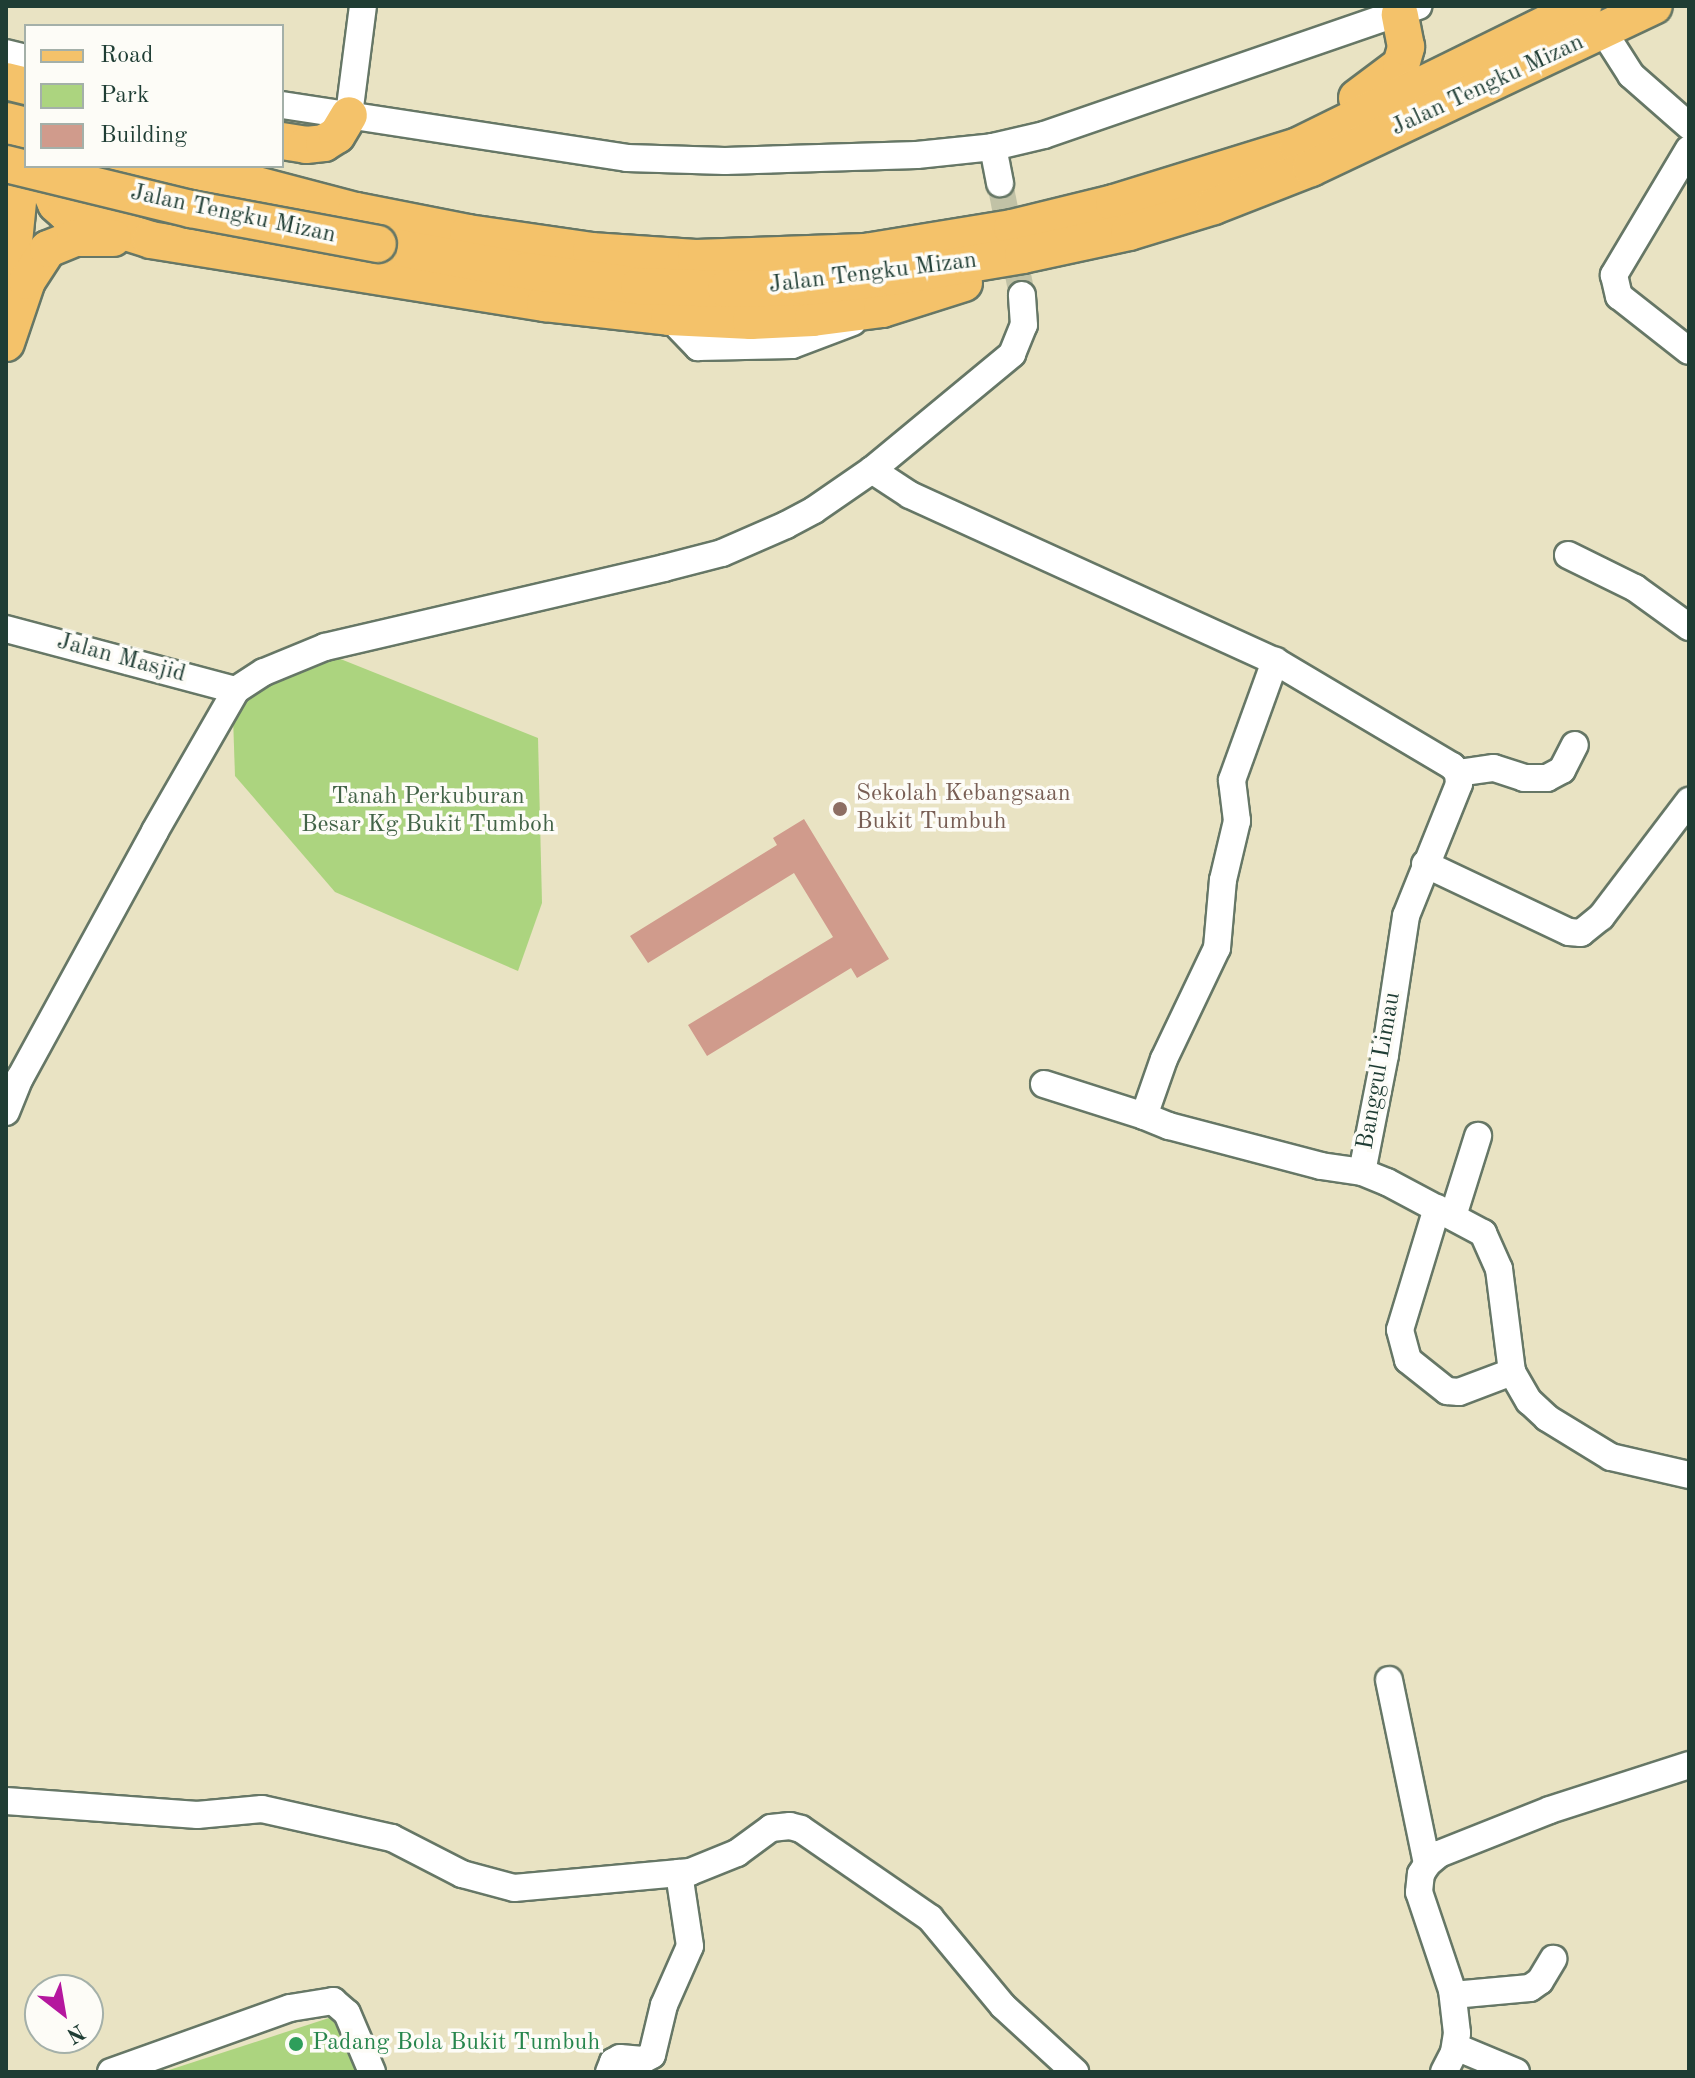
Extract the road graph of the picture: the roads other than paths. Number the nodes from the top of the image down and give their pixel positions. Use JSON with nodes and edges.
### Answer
{"nodes":[{"id":1,"x":363,"y":6,"type":"edge"},
{"id":2,"x":1654,"y":6,"type":"edge"},
{"id":3,"x":1403,"y":9,"type":"edge"},
{"id":4,"x":1593,"y":19,"type":"edge"},
{"id":5,"x":284,"y":105,"type":"edge"},
{"id":6,"x":349,"y":115,"type":"junction"},
{"id":7,"x":284,"y":141,"type":"edge"},
{"id":8,"x":6,"y":143,"type":"edge"},
{"id":9,"x":1689,"y":145,"type":"edge"},
{"id":10,"x":993,"y":147,"type":"junction"},
{"id":11,"x":6,"y":164,"type":"edge"},
{"id":12,"x":56,"y":168,"type":"edge"},
{"id":13,"x":103,"y":168,"type":"edge"},
{"id":14,"x":192,"y":168,"type":"edge"},
{"id":15,"x":1209,"y":173,"type":"junction"},
{"id":16,"x":1000,"y":183,"type":"tunnel mouth"},
{"id":17,"x":356,"y":211,"type":"junction"},
{"id":18,"x":151,"y":240,"type":"junction"},
{"id":19,"x":1023,"y":255,"type":"junction"},
{"id":20,"x":1022,"y":295,"type":"tunnel mouth"},
{"id":21,"x":6,"y":342,"type":"edge"},
{"id":22,"x":1689,"y":351,"type":"edge"},
{"id":23,"x":872,"y":470,"type":"junction"},
{"id":24,"x":1568,"y":555,"type":"dead end"},
{"id":25,"x":1689,"y":627,"type":"edge"},
{"id":26,"x":6,"y":629,"type":"edge"},
{"id":27,"x":1275,"y":661,"type":"junction"},
{"id":28,"x":236,"y":690,"type":"junction"},
{"id":29,"x":1575,"y":745,"type":"dead end"},
{"id":30,"x":1458,"y":773,"type":"junction"},
{"id":31,"x":1689,"y":801,"type":"edge"},
{"id":32,"x":1425,"y":864,"type":"junction"},
{"id":33,"x":1044,"y":1084,"type":"dead end"},
{"id":34,"x":6,"y":1112,"type":"edge"},
{"id":35,"x":1144,"y":1116,"type":"junction"},
{"id":36,"x":1478,"y":1136,"type":"dead end"},
{"id":37,"x":1362,"y":1172,"type":"junction"},
{"id":38,"x":1445,"y":1212,"type":"junction"},
{"id":39,"x":1512,"y":1372,"type":"junction"},
{"id":40,"x":1689,"y":1475,"type":"edge"},
{"id":41,"x":1389,"y":1680,"type":"dead end"},
{"id":42,"x":1689,"y":1765,"type":"edge"},
{"id":43,"x":6,"y":1801,"type":"edge"},
{"id":44,"x":1427,"y":1864,"type":"junction"},
{"id":45,"x":679,"y":1873,"type":"junction"},
{"id":46,"x":1553,"y":1959,"type":"dead end"},
{"id":47,"x":1453,"y":1995,"type":"junction"},
{"id":48,"x":1456,"y":2047,"type":"junction"},
{"id":49,"x":111,"y":2072,"type":"edge"},
{"id":50,"x":372,"y":2072,"type":"edge"},
{"id":51,"x":609,"y":2072,"type":"edge"},
{"id":52,"x":1075,"y":2072,"type":"edge"},
{"id":53,"x":1444,"y":2072,"type":"edge"},
{"id":54,"x":1516,"y":2072,"type":"edge"}],
"edges":[{"from":1,"to":6,"type":"street"},
{"from":2,"to":4,"type":"highway","name":"Jalan Tengku Mizan"},
{"from":3,"to":10,"type":"street"},
{"from":3,"to":15,"type":"highway"},
{"from":4,"to":9,"type":"street"},
{"from":4,"to":15,"type":"highway","name":"Jalan Tengku Mizan"},
{"from":4,"to":19,"type":"highway","name":"Jalan Tengku Mizan"},
{"from":5,"to":6,"type":"street"},
{"from":6,"to":7,"type":"highway"},
{"from":6,"to":10,"type":"street"},
{"from":8,"to":21,"type":"main road"},
{"from":9,"to":22,"type":"street"},
{"from":10,"to":16,"type":"street"},
{"from":11,"to":19,"type":"highway","name":"Jalan Tengku Mizan","bridge":true},
{"from":12,"to":18,"type":"highway"},
{"from":13,"to":17,"type":"highway"},
{"from":14,"to":17,"type":"highway","name":"Jalan Tengku Mizan"},
{"from":15,"to":17,"type":"highway","name":"Jalan Tengku Mizan"},
{"from":18,"to":19,"type":"highway"},
{"from":18,"to":21,"type":"highway"},
{"from":20,"to":23,"type":"street"},
{"from":23,"to":27,"type":"street"},
{"from":23,"to":28,"type":"street"},
{"from":24,"to":25,"type":"street"},
{"from":26,"to":28,"type":"street","name":"Jalan Masjid"},
{"from":27,"to":30,"type":"street"},
{"from":27,"to":35,"type":"street"},
{"from":28,"to":34,"type":"street"},
{"from":29,"to":30,"type":"street"},
{"from":30,"to":32,"type":"street","name":"Banggul Limau"},
{"from":31,"to":32,"type":"street"},
{"from":32,"to":37,"type":"street","name":"Banggul Limau"},
{"from":33,"to":35,"type":"street"},
{"from":35,"to":37,"type":"street"},
{"from":36,"to":38,"type":"street"},
{"from":37,"to":38,"type":"street","name":"Banggul Limau"},
{"from":38,"to":39,"type":"street","name":"Banggul Limau"},
{"from":38,"to":39,"type":"street"},
{"from":39,"to":40,"type":"street","name":"Banggul Limau"},
{"from":41,"to":44,"type":"street"},
{"from":42,"to":44,"type":"street"},
{"from":43,"to":45,"type":"street"},
{"from":44,"to":47,"type":"street"},
{"from":45,"to":51,"type":"street"},
{"from":45,"to":52,"type":"street"},
{"from":46,"to":47,"type":"street"},
{"from":47,"to":48,"type":"street"},
{"from":48,"to":53,"type":"street"},
{"from":48,"to":54,"type":"street"},
{"from":49,"to":50,"type":"street"}]}
